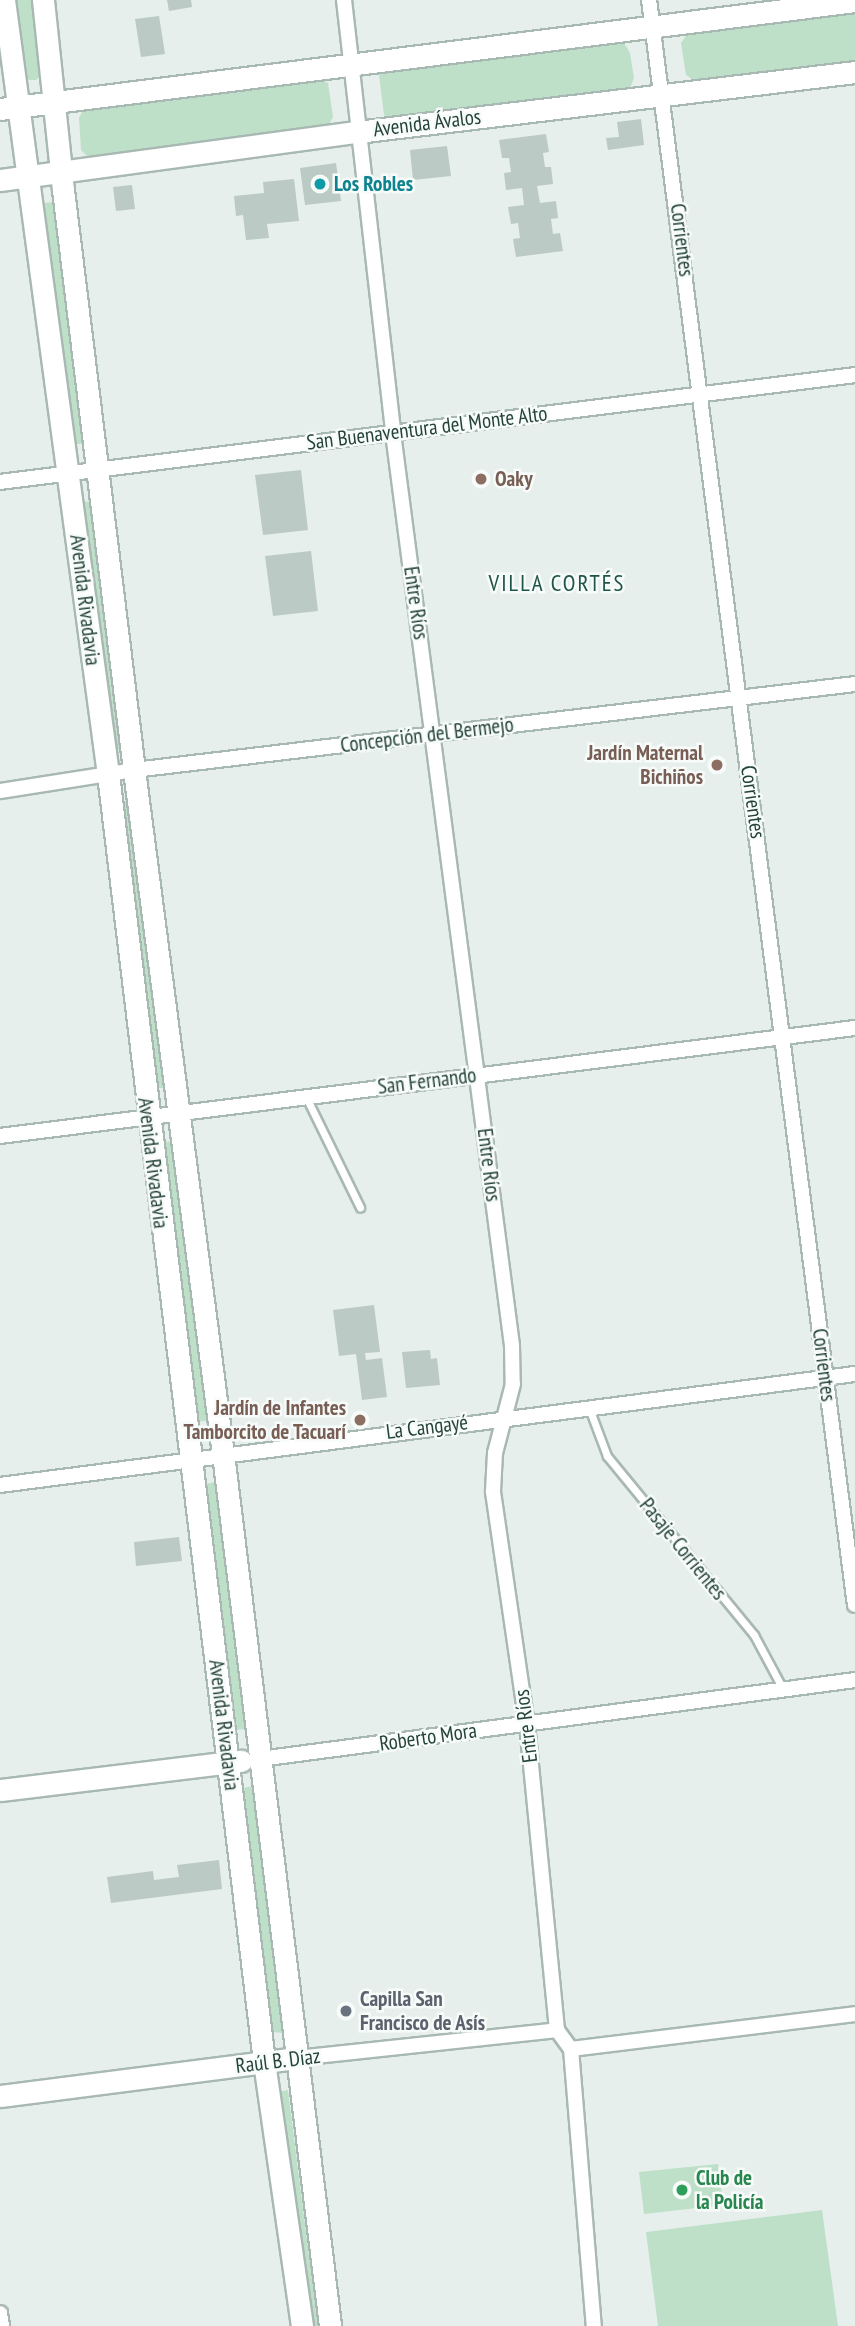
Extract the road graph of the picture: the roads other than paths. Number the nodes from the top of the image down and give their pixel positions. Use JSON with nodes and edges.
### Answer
{"nodes":[{"id":1,"x":4,"y":0,"type":"edge"},
{"id":2,"x":43,"y":0,"type":"edge"},
{"id":3,"x":344,"y":0,"type":"edge"},
{"id":4,"x":649,"y":0,"type":"edge"},
{"id":5,"x":855,"y":1,"type":"edge"},
{"id":6,"x":652,"y":27,"type":"junction"},
{"id":7,"x":351,"y":65,"type":"junction"},
{"id":8,"x":855,"y":72,"type":"edge"},
{"id":9,"x":663,"y":96,"type":"junction"},
{"id":10,"x":55,"y":104,"type":"junction"},
{"id":11,"x":10,"y":108,"type":"edge"},
{"id":12,"x":357,"y":132,"type":"junction"},
{"id":13,"x":61,"y":171,"type":"junction"},
{"id":14,"x":28,"y":175,"type":"junction"},
{"id":15,"x":0,"y":180,"type":"edge"},
{"id":16,"x":855,"y":375,"type":"edge"},
{"id":17,"x":702,"y":394,"type":"junction"},
{"id":18,"x":393,"y":433,"type":"junction"},
{"id":19,"x":99,"y":469,"type":"junction"},
{"id":20,"x":69,"y":471,"type":"junction"},
{"id":21,"x":0,"y":482,"type":"edge"},
{"id":22,"x":855,"y":684,"type":"edge"},
{"id":23,"x":739,"y":699,"type":"junction"},
{"id":24,"x":434,"y":733,"type":"junction"},
{"id":25,"x":134,"y":770,"type":"junction"},
{"id":26,"x":108,"y":774,"type":"junction"},
{"id":27,"x":0,"y":791,"type":"edge"},
{"id":28,"x":855,"y":1028,"type":"edge"},
{"id":29,"x":784,"y":1036,"type":"junction"},
{"id":30,"x":478,"y":1076,"type":"junction"},
{"id":31,"x":305,"y":1095,"type":"junction"},
{"id":32,"x":180,"y":1114,"type":"junction"},
{"id":33,"x":147,"y":1117,"type":"junction"},
{"id":34,"x":0,"y":1136,"type":"edge"},
{"id":35,"x":360,"y":1207,"type":"dead end"},
{"id":36,"x":855,"y":1374,"type":"edge"},
{"id":37,"x":825,"y":1377,"type":"junction"},
{"id":38,"x":589,"y":1408,"type":"junction"},
{"id":39,"x":507,"y":1417,"type":"junction"},
{"id":40,"x":223,"y":1454,"type":"junction"},
{"id":41,"x":191,"y":1458,"type":"junction"},
{"id":42,"x":0,"y":1485,"type":"edge"},
{"id":43,"x":855,"y":1605,"type":"edge"},
{"id":44,"x":855,"y":1680,"type":"edge"},
{"id":45,"x":783,"y":1689,"type":"junction"},
{"id":46,"x":527,"y":1724,"type":"junction"},
{"id":47,"x":260,"y":1759,"type":"junction"},
{"id":48,"x":229,"y":1763,"type":"junction"},
{"id":49,"x":0,"y":1790,"type":"edge"},
{"id":50,"x":855,"y":2014,"type":"edge"},
{"id":51,"x":557,"y":2030,"type":"junction"},
{"id":52,"x":571,"y":2049,"type":"junction"},
{"id":53,"x":297,"y":2059,"type":"junction"},
{"id":54,"x":264,"y":2062,"type":"junction"},
{"id":55,"x":0,"y":2096,"type":"edge"},
{"id":56,"x":0,"y":2313,"type":"edge"},
{"id":57,"x":2,"y":2326,"type":"edge"},
{"id":58,"x":302,"y":2326,"type":"edge"},
{"id":59,"x":330,"y":2326,"type":"edge"},
{"id":60,"x":594,"y":2326,"type":"edge"}],
"edges":[{"from":1,"to":11,"type":"street","name":"Avenida Rivadavia"},
{"from":2,"to":10,"type":"street","name":"Avenida Rivadavia"},
{"from":3,"to":7,"type":"street","name":"Entre Ríos"},
{"from":4,"to":6,"type":"street","name":"Corrientes"},
{"from":5,"to":6,"type":"street"},
{"from":6,"to":7,"type":"street"},
{"from":6,"to":9,"type":"street","name":"Corrientes"},
{"from":7,"to":10,"type":"street"},
{"from":7,"to":12,"type":"street","name":"Entre Ríos"},
{"from":8,"to":9,"type":"street","name":"Avenida Ávalos"},
{"from":9,"to":12,"type":"street","name":"Avenida Ávalos"},
{"from":9,"to":17,"type":"street","name":"Corrientes"},
{"from":10,"to":11,"type":"street"},
{"from":10,"to":13,"type":"street","name":"Avenida Rivadavia"},
{"from":11,"to":14,"type":"street","name":"Avenida Rivadavia"},
{"from":12,"to":13,"type":"street","name":"Avenida Ávalos"},
{"from":12,"to":18,"type":"street","name":"Entre Ríos"},
{"from":13,"to":14,"type":"street","name":"Avenida Ávalos"},
{"from":13,"to":19,"type":"street","name":"Avenida Rivadavia"},
{"from":14,"to":15,"type":"street","name":"Avenida Ávalos"},
{"from":14,"to":20,"type":"street","name":"Avenida Rivadavia"},
{"from":16,"to":17,"type":"street","name":"San Buenaventura del Monte Alto"},
{"from":17,"to":18,"type":"street","name":"San Buenaventura del Monte Alto"},
{"from":17,"to":23,"type":"street","name":"Corrientes"},
{"from":18,"to":19,"type":"street","name":"San Buenaventura del Monte Alto"},
{"from":18,"to":24,"type":"street","name":"Entre Ríos"},
{"from":19,"to":20,"type":"street","name":"San Buenaventura del Monte Alto"},
{"from":19,"to":25,"type":"street","name":"Avenida Rivadavia"},
{"from":20,"to":21,"type":"street","name":"San Buenaventura del Monte Alto"},
{"from":20,"to":26,"type":"street","name":"Avenida Rivadavia"},
{"from":22,"to":23,"type":"street","name":"Concepción del Bermejo"},
{"from":23,"to":24,"type":"street","name":"Concepción del Bermejo"},
{"from":23,"to":29,"type":"street","name":"Corrientes"},
{"from":24,"to":25,"type":"street","name":"Concepción del Bermejo"},
{"from":24,"to":30,"type":"street","name":"Entre Ríos"},
{"from":25,"to":26,"type":"street","name":"Concepción del Bermejo"},
{"from":25,"to":32,"type":"street","name":"Avenida Rivadavia"},
{"from":26,"to":27,"type":"street","name":"Concepción del Bermejo"},
{"from":26,"to":33,"type":"street","name":"Avenida Rivadavia"},
{"from":28,"to":29,"type":"street","name":"San Fernando"},
{"from":29,"to":30,"type":"street","name":"San Fernando"},
{"from":29,"to":37,"type":"street","name":"Corrientes"},
{"from":30,"to":31,"type":"street","name":"San Fernando"},
{"from":30,"to":39,"type":"street","name":"Entre Ríos"},
{"from":31,"to":32,"type":"street","name":"San Fernando"},
{"from":31,"to":35,"type":"lane"},
{"from":32,"to":33,"type":"street","name":"San Fernando"},
{"from":32,"to":40,"type":"street","name":"Avenida Rivadavia"},
{"from":33,"to":34,"type":"street","name":"San Fernando"},
{"from":33,"to":41,"type":"street","name":"Avenida Rivadavia"},
{"from":36,"to":37,"type":"street","name":"La Cangayé"},
{"from":37,"to":38,"type":"street","name":"La Cangayé"},
{"from":37,"to":43,"type":"street","name":"Corrientes"},
{"from":38,"to":39,"type":"street","name":"La Cangayé"},
{"from":38,"to":45,"type":"lane","name":"Pasaje Corrientes"},
{"from":39,"to":40,"type":"street","name":"La Cangayé"},
{"from":39,"to":46,"type":"street","name":"Entre Ríos"},
{"from":40,"to":41,"type":"street","name":"La Cangayé"},
{"from":40,"to":47,"type":"street","name":"Avenida Rivadavia"},
{"from":41,"to":42,"type":"street","name":"La Cangayé"},
{"from":41,"to":48,"type":"street","name":"Avenida Rivadavia"},
{"from":44,"to":45,"type":"street","name":"Roberto Mora"},
{"from":45,"to":46,"type":"street","name":"Roberto Mora"},
{"from":46,"to":47,"type":"street","name":"Roberto Mora"},
{"from":46,"to":51,"type":"street","name":"Entre Ríos"},
{"from":47,"to":48,"type":"street","name":"Roberto Mora"},
{"from":47,"to":53,"type":"street","name":"Avenida Rivadavia"},
{"from":48,"to":49,"type":"street","name":"Roberto Mora"},
{"from":48,"to":54,"type":"street","name":"Avenida Rivadavia"},
{"from":50,"to":52,"type":"street"},
{"from":51,"to":52,"type":"street"},
{"from":51,"to":53,"type":"street","name":"Raúl B. Díaz"},
{"from":52,"to":60,"type":"street"},
{"from":53,"to":54,"type":"street","name":"Raúl B. Díaz"},
{"from":53,"to":59,"type":"street","name":"Avenida Rivadavia"},
{"from":54,"to":55,"type":"street","name":"Raúl B. Díaz"},
{"from":54,"to":58,"type":"street","name":"Avenida Rivadavia"},
{"from":56,"to":57,"type":"street"}]}
